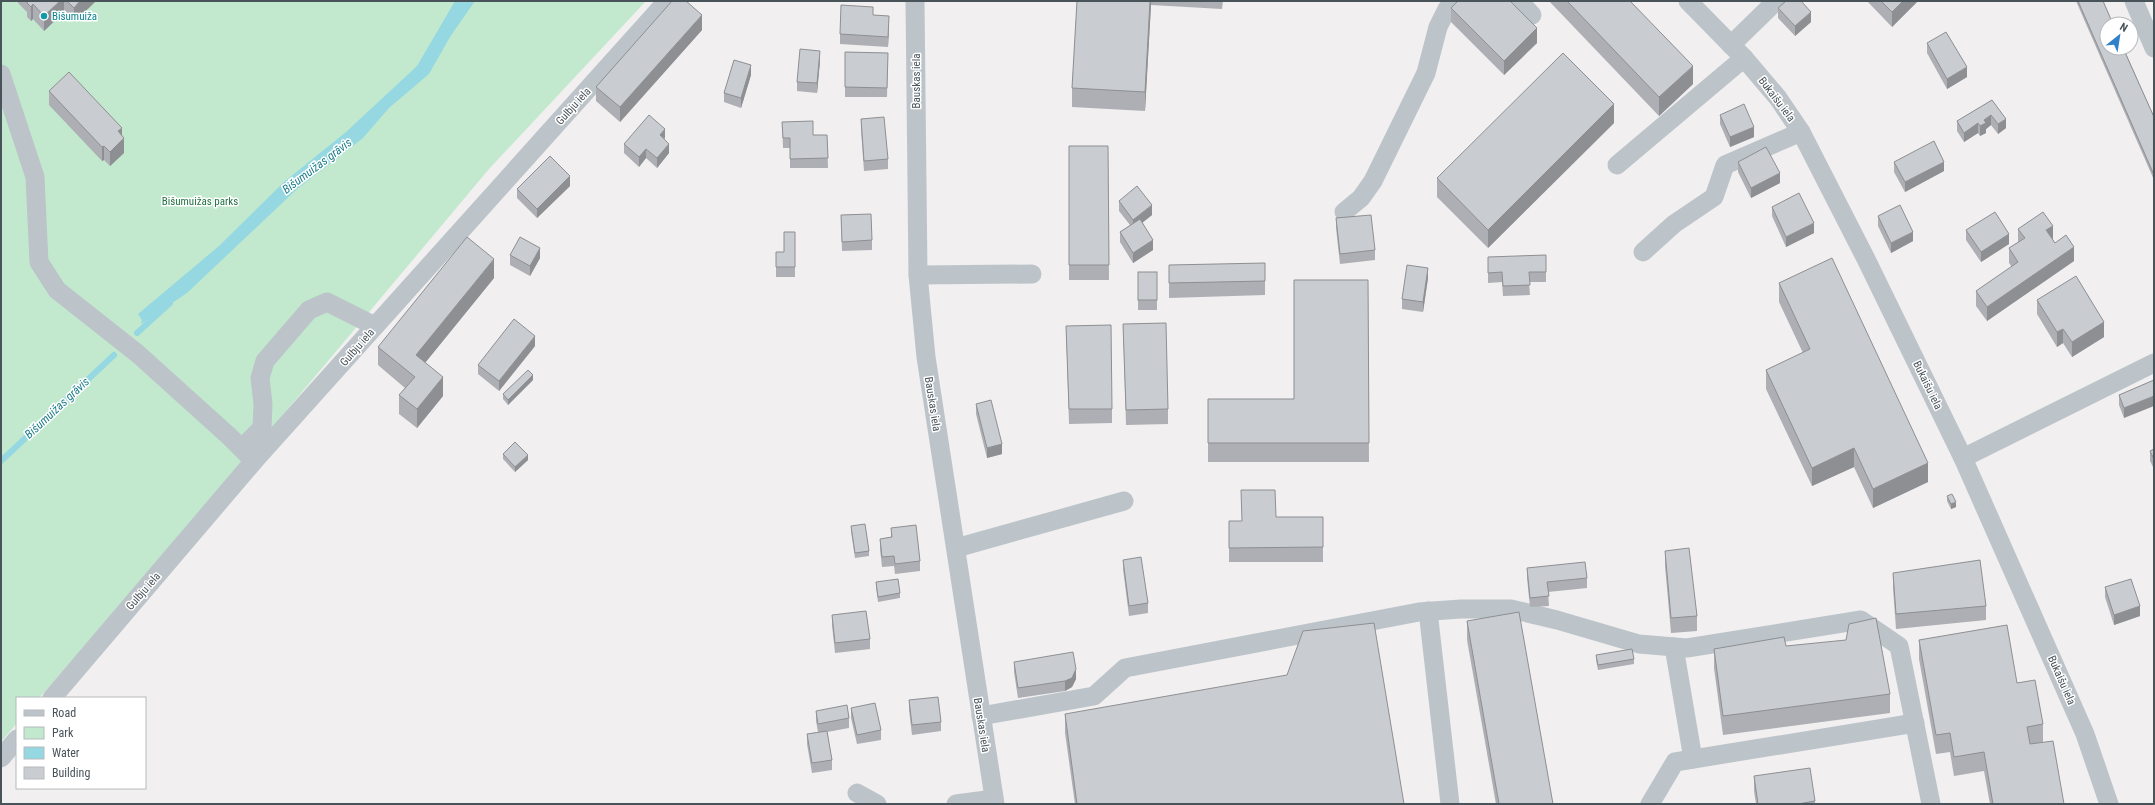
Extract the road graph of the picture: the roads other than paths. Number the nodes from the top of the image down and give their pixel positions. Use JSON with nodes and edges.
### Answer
{"nodes":[{"id":1,"x":667,"y":1,"type":"edge"},
{"id":2,"x":915,"y":1,"type":"edge"},
{"id":3,"x":1456,"y":1,"type":"edge"},
{"id":4,"x":1519,"y":1,"type":"edge"},
{"id":5,"x":1688,"y":1,"type":"edge"},
{"id":6,"x":1776,"y":1,"type":"edge"},
{"id":7,"x":2134,"y":1,"type":"edge"},
{"id":8,"x":1532,"y":14,"type":"dead end"},
{"id":9,"x":2154,"y":48,"type":"edge"},
{"id":10,"x":1738,"y":51,"type":"junction"},
{"id":11,"x":1,"y":74,"type":"edge"},
{"id":12,"x":1801,"y":132,"type":"junction"},
{"id":13,"x":1617,"y":165,"type":"dead end"},
{"id":14,"x":1344,"y":212,"type":"dead end"},
{"id":15,"x":1643,"y":252,"type":"dead end"},
{"id":16,"x":1032,"y":274,"type":"dead end"},
{"id":17,"x":918,"y":275,"type":"junction"},
{"id":18,"x":375,"y":326,"type":"junction"},
{"id":19,"x":2154,"y":363,"type":"edge"},
{"id":20,"x":248,"y":455,"type":"junction"},
{"id":21,"x":1963,"y":458,"type":"junction"},
{"id":22,"x":1124,"y":501,"type":"dead end"},
{"id":23,"x":956,"y":548,"type":"junction"},
{"id":24,"x":1428,"y":611,"type":"junction"},
{"id":25,"x":1674,"y":647,"type":"junction"},
{"id":26,"x":53,"y":697,"type":"edge"},
{"id":27,"x":981,"y":716,"type":"junction"},
{"id":28,"x":1915,"y":723,"type":"junction"},
{"id":29,"x":16,"y":740,"type":"edge"},
{"id":30,"x":1,"y":758,"type":"edge"},
{"id":31,"x":1693,"y":759,"type":"junction"},
{"id":32,"x":857,"y":793,"type":"dead end"},
{"id":33,"x":995,"y":802,"type":"edge"},
{"id":34,"x":877,"y":804,"type":"edge"},
{"id":35,"x":956,"y":804,"type":"edge"},
{"id":36,"x":1450,"y":804,"type":"edge"},
{"id":37,"x":1650,"y":804,"type":"edge"},
{"id":38,"x":1931,"y":804,"type":"edge"},
{"id":39,"x":2109,"y":804,"type":"edge"}],
"edges":[{"from":1,"to":18,"type":"street","name":"Gulbju iela"},
{"from":2,"to":17,"type":"street","name":"Bauskas iela"},
{"from":3,"to":14,"type":"street"},
{"from":4,"to":8,"type":"street"},
{"from":5,"to":10,"type":"street","name":"Bukaišu iela"},
{"from":6,"to":10,"type":"street"},
{"from":7,"to":9,"type":"street"},
{"from":10,"to":12,"type":"street","name":"Bukaišu iela"},
{"from":10,"to":13,"type":"street"},
{"from":11,"to":20,"type":"street"},
{"from":12,"to":15,"type":"street"},
{"from":12,"to":21,"type":"street","name":"Bukaišu iela"},
{"from":16,"to":17,"type":"street"},
{"from":17,"to":23,"type":"street","name":"Bauskas iela"},
{"from":18,"to":20,"type":"street","name":"Gulbju iela"},
{"from":18,"to":20,"type":"street"},
{"from":19,"to":21,"type":"street"},
{"from":20,"to":26,"type":"street","name":"Gulbju iela"},
{"from":21,"to":39,"type":"street","name":"Bukaišu iela"},
{"from":22,"to":23,"type":"street"},
{"from":23,"to":27,"type":"street","name":"Bauskas iela"},
{"from":24,"to":25,"type":"street"},
{"from":24,"to":27,"type":"street"},
{"from":24,"to":36,"type":"street"},
{"from":25,"to":28,"type":"street"},
{"from":25,"to":31,"type":"street"},
{"from":27,"to":33,"type":"street","name":"Bauskas iela"},
{"from":28,"to":31,"type":"street"},
{"from":28,"to":38,"type":"street"},
{"from":29,"to":30,"type":"street"},
{"from":31,"to":37,"type":"street"},
{"from":32,"to":34,"type":"street"},
{"from":33,"to":35,"type":"street"}]}
